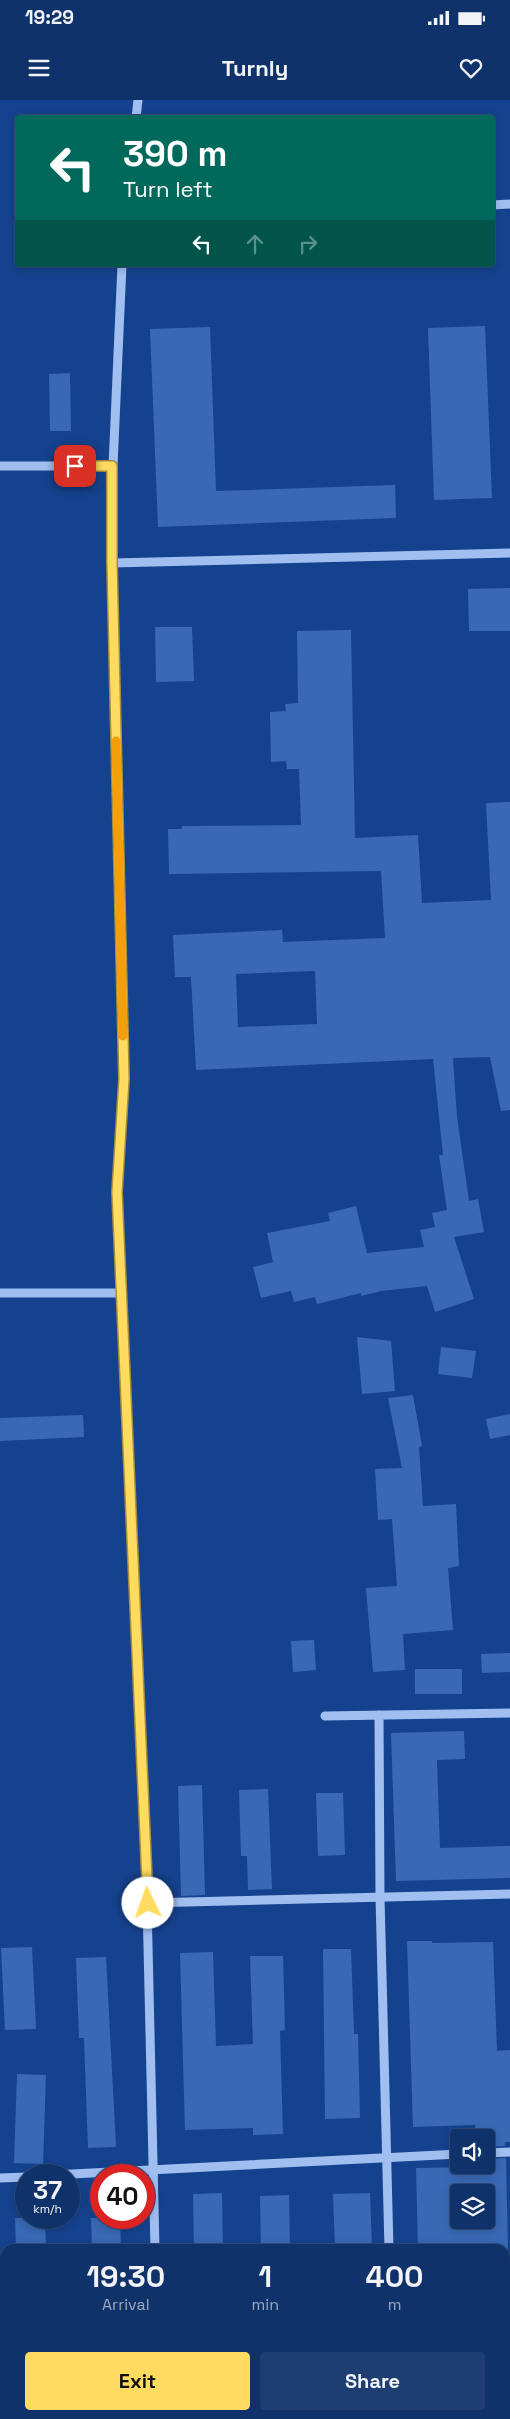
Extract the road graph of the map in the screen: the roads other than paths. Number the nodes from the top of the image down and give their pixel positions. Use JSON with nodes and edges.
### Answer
{"nodes":[{"id":1,"x":138,"y":100,"type":"edge"},
{"id":2,"x":136,"y":115,"type":"edge"},
{"id":3,"x":495,"y":204,"type":"edge"},
{"id":4,"x":510,"y":204,"type":"edge"},
{"id":5,"x":122,"y":267,"type":"edge"},
{"id":6,"x":0,"y":466,"type":"edge"},
{"id":7,"x":112,"y":466,"type":"junction"},
{"id":8,"x":510,"y":552,"type":"edge"},
{"id":9,"x":112,"y":563,"type":"junction"},
{"id":10,"x":0,"y":1292,"type":"edge"},
{"id":11,"x":121,"y":1293,"type":"junction"},
{"id":12,"x":510,"y":1713,"type":"edge"},
{"id":13,"x":379,"y":1715,"type":"junction"},
{"id":14,"x":325,"y":1716,"type":"dead end"},
{"id":15,"x":510,"y":1894,"type":"edge"},
{"id":16,"x":380,"y":1897,"type":"junction"},
{"id":17,"x":148,"y":1903,"type":"junction"},
{"id":18,"x":510,"y":2152,"type":"edge"},
{"id":19,"x":495,"y":2153,"type":"edge"},
{"id":20,"x":450,"y":2154,"type":"edge"},
{"id":21,"x":386,"y":2158,"type":"junction"},
{"id":22,"x":152,"y":2164,"type":"edge"},
{"id":23,"x":155,"y":2169,"type":"edge"},
{"id":24,"x":15,"y":2177,"type":"edge"},
{"id":25,"x":0,"y":2178,"type":"edge"},
{"id":26,"x":154,"y":2229,"type":"edge"},
{"id":27,"x":155,"y":2244,"type":"edge"},
{"id":28,"x":389,"y":2244,"type":"edge"}],
"edges":[{"from":1,"to":2,"type":"street"},
{"from":3,"to":4,"type":"street"},
{"from":5,"to":7,"type":"street"},
{"from":6,"to":7,"type":"street"},
{"from":7,"to":9,"type":"street"},
{"from":8,"to":9,"type":"street"},
{"from":9,"to":11,"type":"street"},
{"from":10,"to":11,"type":"street"},
{"from":11,"to":17,"type":"street"},
{"from":12,"to":13,"type":"street"},
{"from":13,"to":14,"type":"street"},
{"from":13,"to":16,"type":"street"},
{"from":15,"to":16,"type":"street"},
{"from":16,"to":17,"type":"street"},
{"from":16,"to":21,"type":"street"},
{"from":17,"to":22,"type":"street"},
{"from":18,"to":19,"type":"street"},
{"from":20,"to":21,"type":"street"},
{"from":21,"to":23,"type":"street"},
{"from":21,"to":28,"type":"street"},
{"from":24,"to":25,"type":"street"},
{"from":26,"to":27,"type":"street"}]}
